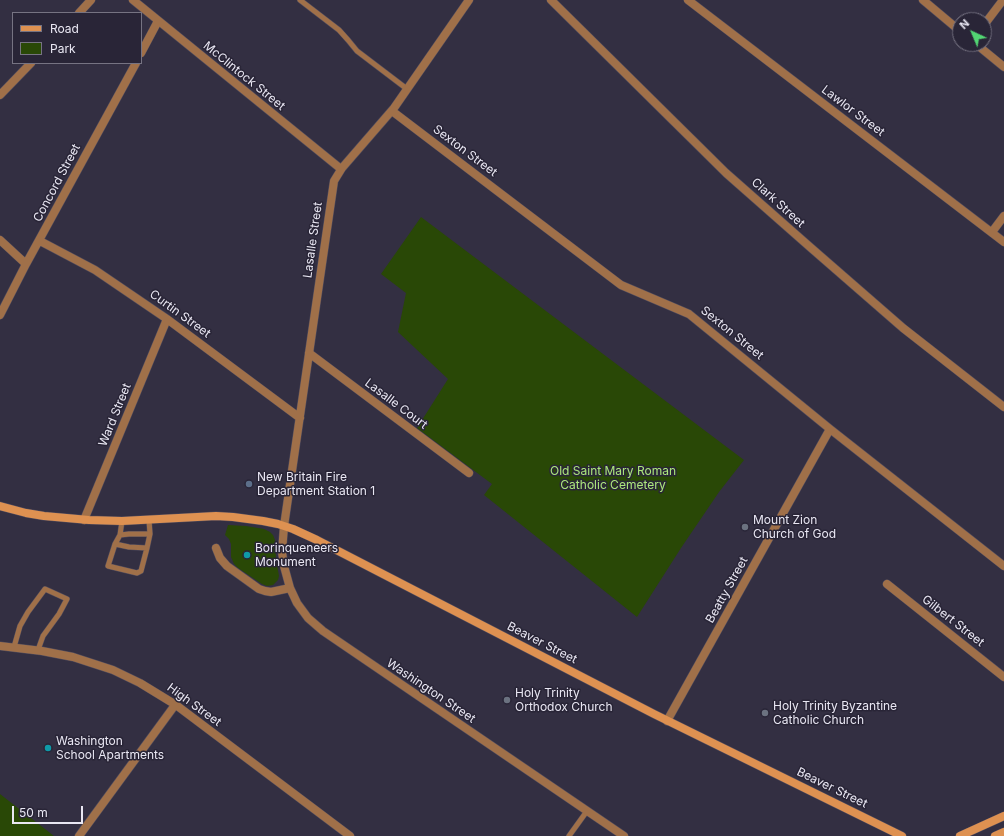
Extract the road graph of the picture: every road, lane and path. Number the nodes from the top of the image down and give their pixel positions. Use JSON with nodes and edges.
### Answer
{"nodes":[{"id":1,"x":91,"y":0,"type":"edge"},
{"id":2,"x":133,"y":0,"type":"edge"},
{"id":3,"x":300,"y":0,"type":"edge"},
{"id":4,"x":469,"y":0,"type":"edge"},
{"id":5,"x":551,"y":0,"type":"edge"},
{"id":6,"x":688,"y":0,"type":"edge"},
{"id":7,"x":923,"y":0,"type":"edge"},
{"id":8,"x":1003,"y":0,"type":"edge"},
{"id":9,"x":79,"y":12,"type":"edge"},
{"id":10,"x":992,"y":14,"type":"edge"},
{"id":11,"x":158,"y":21,"type":"junction"},
{"id":12,"x":952,"y":24,"type":"edge"},
{"id":13,"x":142,"y":51,"type":"edge"},
{"id":14,"x":986,"y":52,"type":"edge"},
{"id":15,"x":30,"y":64,"type":"edge"},
{"id":16,"x":135,"y":64,"type":"edge"},
{"id":17,"x":1004,"y":67,"type":"edge"},
{"id":18,"x":407,"y":89,"type":"junction"},
{"id":19,"x":0,"y":95,"type":"edge"},
{"id":20,"x":392,"y":111,"type":"junction"},
{"id":21,"x":341,"y":169,"type":"junction"},
{"id":22,"x":1004,"y":216,"type":"edge"},
{"id":23,"x":992,"y":232,"type":"junction"},
{"id":24,"x":0,"y":240,"type":"edge"},
{"id":25,"x":40,"y":241,"type":"junction"},
{"id":26,"x":1004,"y":242,"type":"edge"},
{"id":27,"x":26,"y":264,"type":"junction"},
{"id":28,"x":0,"y":315,"type":"edge"},
{"id":29,"x":167,"y":319,"type":"junction"},
{"id":30,"x":309,"y":353,"type":"junction"},
{"id":31,"x":1004,"y":406,"type":"edge"},
{"id":32,"x":300,"y":418,"type":"junction"},
{"id":33,"x":830,"y":428,"type":"junction"},
{"id":34,"x":469,"y":473,"type":"dead end"},
{"id":35,"x":0,"y":506,"type":"edge"},
{"id":36,"x":84,"y":520,"type":"junction"},
{"id":37,"x":150,"y":520,"type":"junction"},
{"id":38,"x":122,"y":521,"type":"junction"},
{"id":39,"x":284,"y":526,"type":"junction"},
{"id":40,"x":150,"y":534,"type":"junction"},
{"id":41,"x":120,"y":535,"type":"junction"},
{"id":42,"x":115,"y":544,"type":"junction"},
{"id":43,"x":148,"y":548,"type":"junction"},
{"id":44,"x":216,"y":548,"type":"dead end"},
{"id":45,"x":1004,"y":566,"type":"edge"},
{"id":46,"x":887,"y":584,"type":"dead end"},
{"id":47,"x":290,"y":588,"type":"junction"},
{"id":48,"x":0,"y":646,"type":"edge"},
{"id":49,"x":14,"y":647,"type":"junction"},
{"id":50,"x":38,"y":650,"type":"junction"},
{"id":51,"x":1004,"y":677,"type":"edge"},
{"id":52,"x":175,"y":705,"type":"junction"},
{"id":53,"x":668,"y":721,"type":"junction"},
{"id":54,"x":587,"y":811,"type":"junction"},
{"id":55,"x":1004,"y":816,"type":"edge"},
{"id":56,"x":1004,"y":832,"type":"edge"},
{"id":57,"x":79,"y":836,"type":"edge"},
{"id":58,"x":350,"y":836,"type":"edge"},
{"id":59,"x":569,"y":836,"type":"edge"},
{"id":60,"x":624,"y":836,"type":"edge"},
{"id":61,"x":902,"y":836,"type":"edge"},
{"id":62,"x":960,"y":836,"type":"edge"},
{"id":63,"x":995,"y":836,"type":"edge"}],
"edges":[{"from":1,"to":9,"type":"street"},
{"from":2,"to":11,"type":"street","name":"McClintock Street"},
{"from":3,"to":18,"type":"lane"},
{"from":4,"to":18,"type":"street","name":"Lasalle Street"},
{"from":5,"to":31,"type":"street","name":"Clark Street"},
{"from":6,"to":23,"type":"street","name":"Lawlor Street"},
{"from":7,"to":12,"type":"street"},
{"from":8,"to":10,"type":"street"},
{"from":11,"to":13,"type":"street"},
{"from":11,"to":21,"type":"street","name":"McClintock Street"},
{"from":14,"to":17,"type":"street"},
{"from":15,"to":19,"type":"street"},
{"from":16,"to":25,"type":"street","name":"Concord Street"},
{"from":18,"to":20,"type":"street","name":"Lasalle Street"},
{"from":20,"to":21,"type":"street","name":"Lasalle Street"},
{"from":20,"to":33,"type":"street","name":"Sexton Street"},
{"from":21,"to":30,"type":"street","name":"Lasalle Street"},
{"from":22,"to":23,"type":"street"},
{"from":23,"to":26,"type":"street","name":"Lawlor Street"},
{"from":24,"to":27,"type":"street"},
{"from":25,"to":27,"type":"street","name":"Concord Street"},
{"from":25,"to":29,"type":"street","name":"Curtin Street"},
{"from":27,"to":28,"type":"street","name":"Concord Street"},
{"from":29,"to":32,"type":"street","name":"Curtin Street"},
{"from":29,"to":36,"type":"street","name":"Ward Street"},
{"from":30,"to":32,"type":"street","name":"Lasalle Street"},
{"from":30,"to":34,"type":"street","name":"Lasalle Court"},
{"from":32,"to":39,"type":"street","name":"Lasalle Street"},
{"from":33,"to":45,"type":"street","name":"Sexton Street"},
{"from":33,"to":53,"type":"street","name":"Beatty Street"},
{"from":35,"to":36,"type":"main road","name":"Beaver Street"},
{"from":36,"to":38,"type":"main road","name":"Beaver Street"},
{"from":37,"to":38,"type":"main road","name":"Beaver Street"},
{"from":37,"to":39,"type":"main road","name":"Beaver Street"},
{"from":37,"to":40,"type":"lane"},
{"from":38,"to":41,"type":"lane"},
{"from":39,"to":47,"type":"street","name":"Washington Street"},
{"from":39,"to":53,"type":"main road","name":"Beaver Street"},
{"from":40,"to":41,"type":"lane"},
{"from":40,"to":43,"type":"lane"},
{"from":41,"to":42,"type":"lane"},
{"from":42,"to":43,"type":"lane"},
{"from":42,"to":43,"type":"lane"},
{"from":44,"to":47,"type":"street"},
{"from":46,"to":51,"type":"street","name":"Gilbert Street"},
{"from":47,"to":54,"type":"street","name":"Washington Street"},
{"from":48,"to":49,"type":"street","name":"High Street"},
{"from":49,"to":50,"type":"street","name":"High Street"},
{"from":49,"to":50,"type":"lane"},
{"from":50,"to":52,"type":"street","name":"High Street"},
{"from":52,"to":57,"type":"street"},
{"from":52,"to":58,"type":"street","name":"High Street"},
{"from":53,"to":61,"type":"main road","name":"Beaver Street"},
{"from":54,"to":59,"type":"lane"},
{"from":54,"to":60,"type":"street","name":"Washington Street"},
{"from":55,"to":62,"type":"main road"},
{"from":56,"to":63,"type":"main road"}]}
